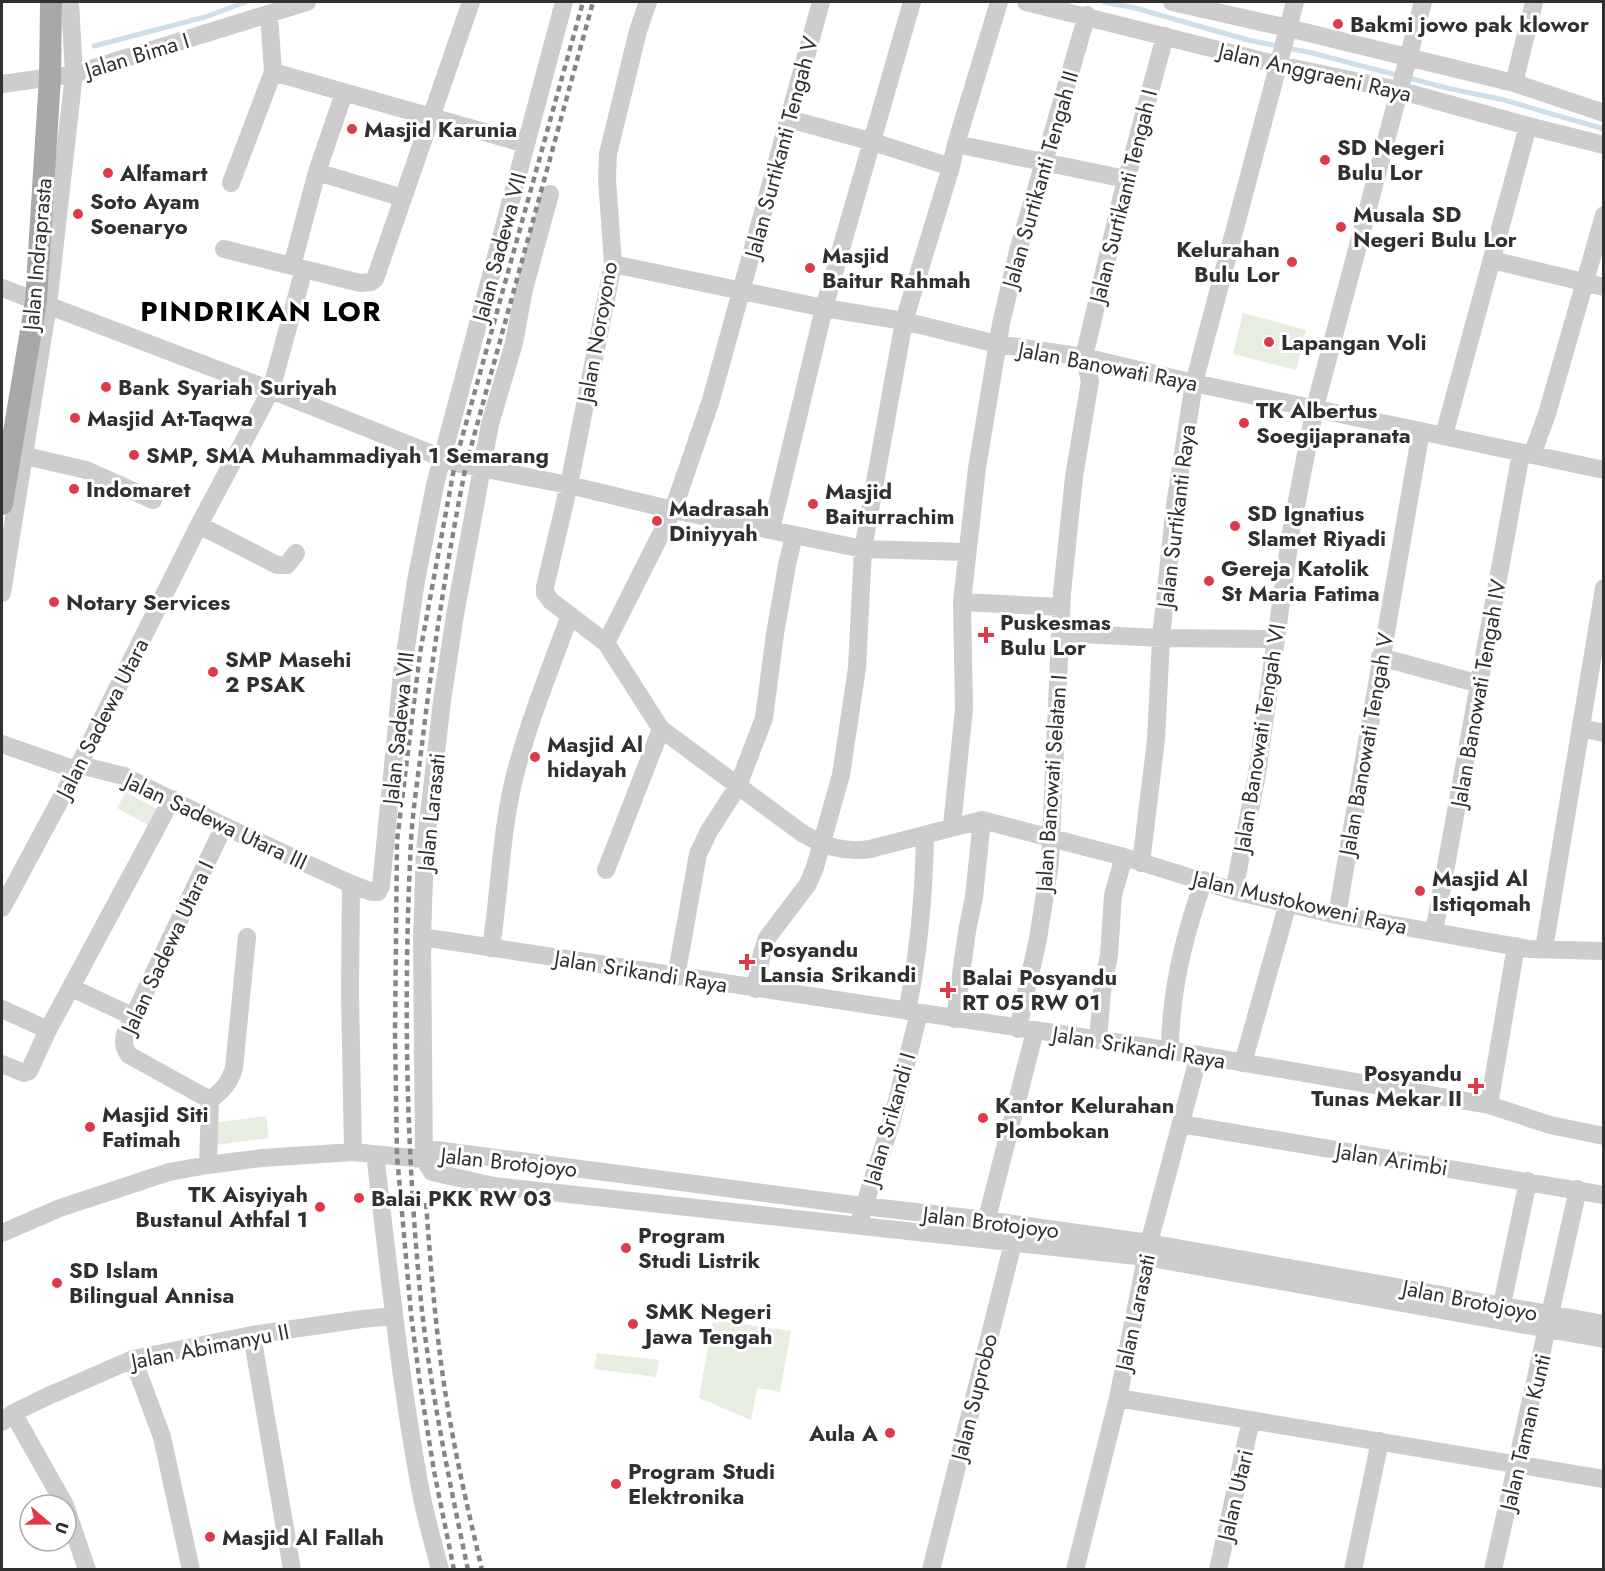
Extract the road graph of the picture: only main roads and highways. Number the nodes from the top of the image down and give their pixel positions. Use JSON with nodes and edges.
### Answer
{"nodes":[{"id":1,"x":51,"y":2,"type":"edge"},
{"id":2,"x":2,"y":504,"type":"edge"}],
"edges":[{"from":1,"to":2,"type":"main road","name":"Jalan Indraprasta"}]}
